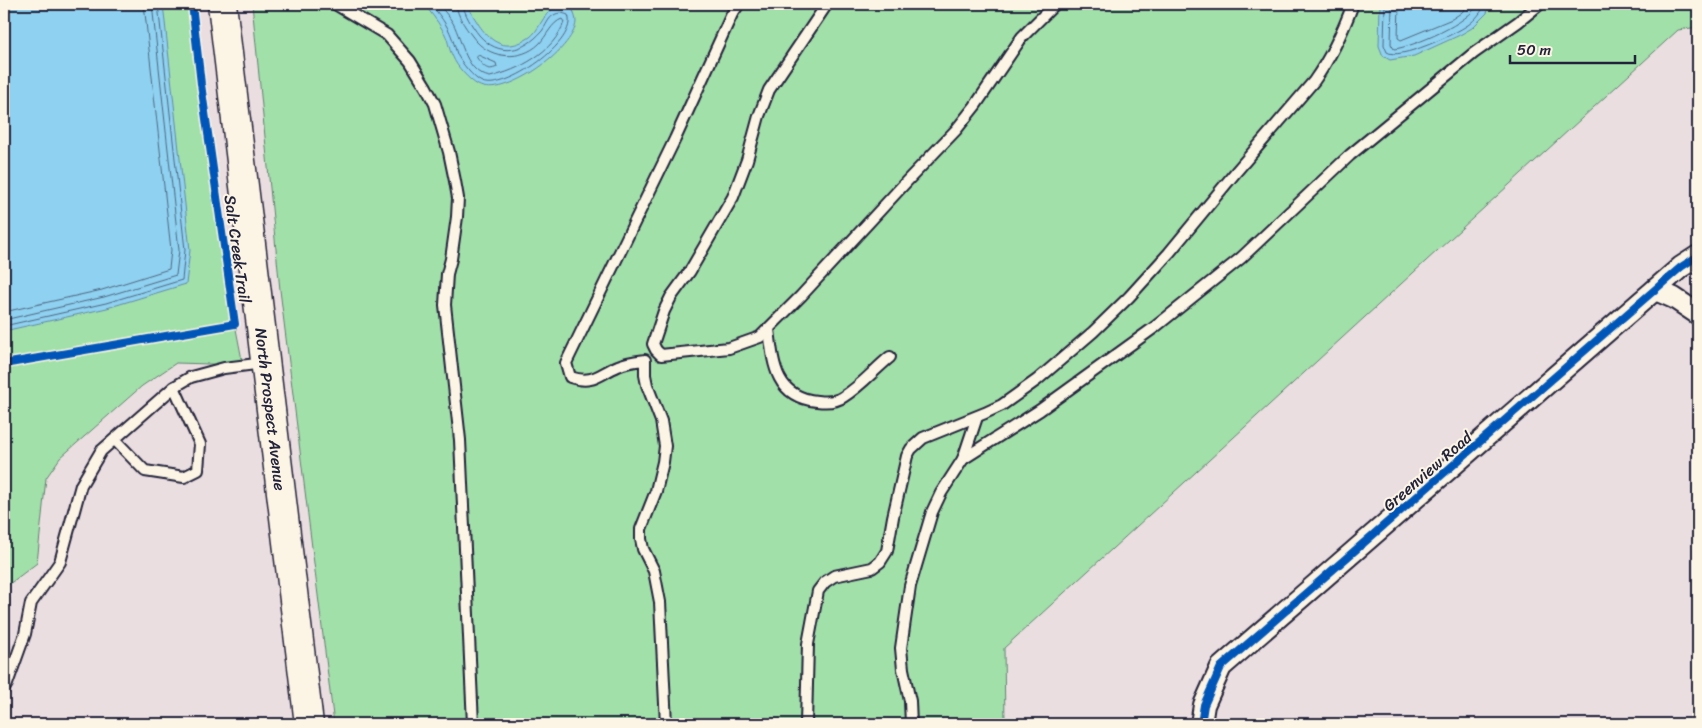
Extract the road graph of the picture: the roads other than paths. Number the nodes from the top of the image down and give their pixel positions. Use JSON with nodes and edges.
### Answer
{"nodes":[{"id":1,"x":222,"y":4,"type":"edge"},
{"id":2,"x":335,"y":4,"type":"edge"},
{"id":3,"x":739,"y":4,"type":"edge"},
{"id":4,"x":827,"y":4,"type":"edge"},
{"id":5,"x":1055,"y":4,"type":"edge"},
{"id":6,"x":1353,"y":4,"type":"edge"},
{"id":7,"x":1540,"y":4,"type":"edge"},
{"id":8,"x":1698,"y":256,"type":"edge"},
{"id":9,"x":1656,"y":290,"type":"junction"},
{"id":10,"x":1698,"y":314,"type":"edge"},
{"id":11,"x":769,"y":329,"type":"junction"},
{"id":12,"x":656,"y":350,"type":"junction"},
{"id":13,"x":890,"y":357,"type":"dead end"},
{"id":14,"x":645,"y":360,"type":"junction"},
{"id":15,"x":266,"y":362,"type":"junction"},
{"id":16,"x":174,"y":387,"type":"junction"},
{"id":17,"x":977,"y":417,"type":"junction"},
{"id":18,"x":115,"y":440,"type":"junction"},
{"id":19,"x":963,"y":459,"type":"junction"},
{"id":20,"x":4,"y":689,"type":"edge"},
{"id":21,"x":309,"y":724,"type":"edge"},
{"id":22,"x":473,"y":724,"type":"edge"},
{"id":23,"x":666,"y":724,"type":"edge"},
{"id":24,"x":806,"y":724,"type":"edge"},
{"id":25,"x":911,"y":724,"type":"edge"},
{"id":26,"x":1201,"y":724,"type":"edge"}],
"edges":[{"from":1,"to":15,"type":"main road","name":"North Prospect Avenue"},
{"from":2,"to":22,"type":"lane"},
{"from":3,"to":14,"type":"lane"},
{"from":4,"to":12,"type":"lane"},
{"from":5,"to":11,"type":"lane"},
{"from":6,"to":17,"type":"lane"},
{"from":7,"to":19,"type":"lane"},
{"from":8,"to":9,"type":"street","name":"Greenview Road"},
{"from":9,"to":10,"type":"street"},
{"from":9,"to":26,"type":"street","name":"Greenview Road"},
{"from":11,"to":12,"type":"lane"},
{"from":11,"to":13,"type":"lane"},
{"from":12,"to":14,"type":"lane"},
{"from":14,"to":23,"type":"lane"},
{"from":15,"to":16,"type":"lane"},
{"from":15,"to":21,"type":"main road","name":"North Prospect Avenue"},
{"from":16,"to":18,"type":"lane"},
{"from":16,"to":18,"type":"lane"},
{"from":17,"to":19,"type":"lane"},
{"from":17,"to":24,"type":"lane"},
{"from":18,"to":20,"type":"lane"},
{"from":19,"to":25,"type":"lane"}]}
